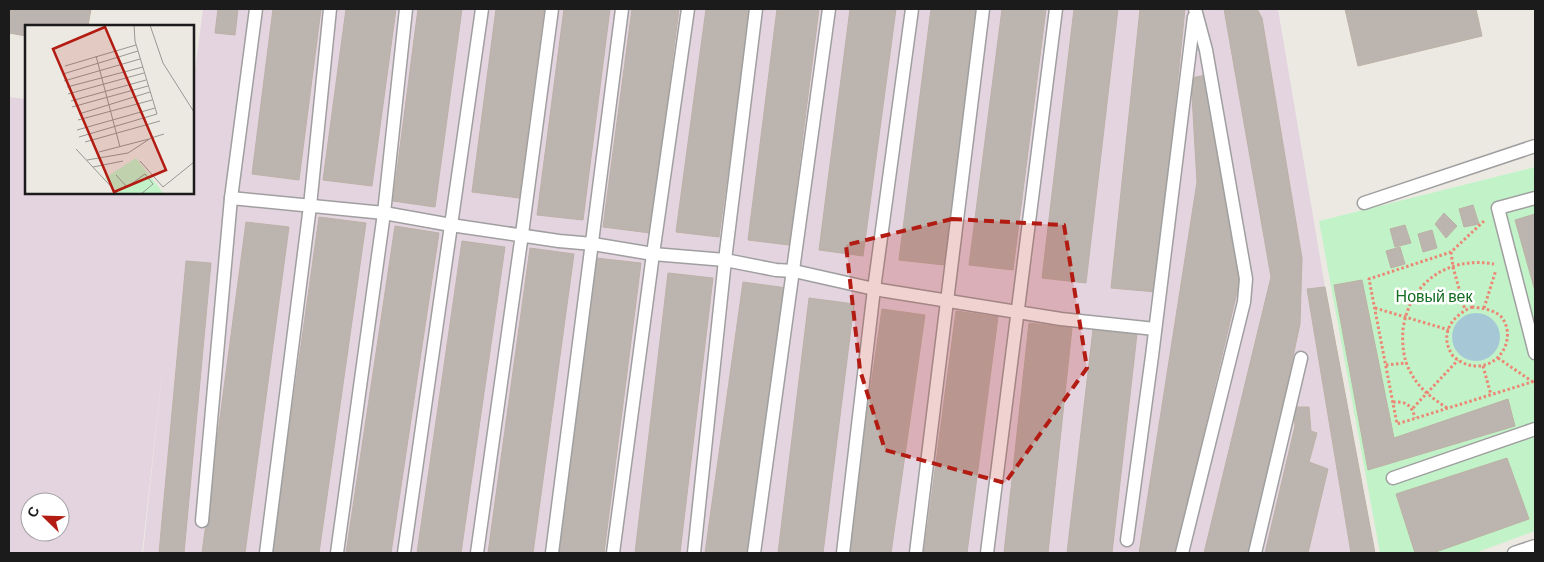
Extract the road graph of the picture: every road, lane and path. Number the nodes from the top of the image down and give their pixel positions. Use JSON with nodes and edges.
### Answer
{"nodes":[{"id":1,"x":256,"y":9,"type":"edge"},
{"id":2,"x":330,"y":9,"type":"edge"},
{"id":3,"x":406,"y":9,"type":"edge"},
{"id":4,"x":482,"y":9,"type":"edge"},
{"id":5,"x":552,"y":9,"type":"edge"},
{"id":6,"x":622,"y":9,"type":"edge"},
{"id":7,"x":688,"y":9,"type":"edge"},
{"id":8,"x":756,"y":9,"type":"edge"},
{"id":9,"x":829,"y":9,"type":"edge"},
{"id":10,"x":912,"y":9,"type":"edge"},
{"id":11,"x":983,"y":9,"type":"edge"},
{"id":12,"x":1056,"y":9,"type":"edge"},
{"id":13,"x":1195,"y":10,"type":"edge"},
{"id":14,"x":1535,"y":146,"type":"edge"},
{"id":15,"x":231,"y":198,"type":"junction"},
{"id":16,"x":1535,"y":198,"type":"edge"},
{"id":17,"x":1364,"y":203,"type":"dead end"},
{"id":18,"x":310,"y":206,"type":"junction"},
{"id":19,"x":1498,"y":208,"type":"junction"},
{"id":20,"x":384,"y":213,"type":"junction"},
{"id":21,"x":451,"y":225,"type":"junction"},
{"id":22,"x":522,"y":234,"type":"junction"},
{"id":23,"x":593,"y":244,"type":"junction"},
{"id":24,"x":1451,"y":252,"type":"junction"},
{"id":25,"x":653,"y":254,"type":"junction"},
{"id":26,"x":725,"y":260,"type":"junction"},
{"id":27,"x":1453,"y":266,"type":"junction"},
{"id":28,"x":794,"y":271,"type":"junction"},
{"id":29,"x":874,"y":289,"type":"junction"},
{"id":30,"x":946,"y":300,"type":"junction"},
{"id":31,"x":1375,"y":308,"type":"junction"},
{"id":32,"x":1484,"y":308,"type":"junction"},
{"id":33,"x":1465,"y":310,"type":"junction"},
{"id":34,"x":1018,"y":311,"type":"junction"},
{"id":35,"x":1406,"y":316,"type":"junction"},
{"id":36,"x":1155,"y":329,"type":"junction"},
{"id":37,"x":1449,"y":330,"type":"junction"},
{"id":38,"x":1535,"y":353,"type":"edge"},
{"id":39,"x":1301,"y":358,"type":"dead end"},
{"id":40,"x":1498,"y":358,"type":"junction"},
{"id":41,"x":1458,"y":360,"type":"junction"},
{"id":42,"x":1407,"y":363,"type":"junction"},
{"id":43,"x":1386,"y":365,"type":"junction"},
{"id":44,"x":1484,"y":366,"type":"junction"},
{"id":45,"x":1534,"y":381,"type":"edge"},
{"id":46,"x":1426,"y":393,"type":"junction"},
{"id":47,"x":1491,"y":395,"type":"junction"},
{"id":48,"x":1393,"y":402,"type":"junction"},
{"id":49,"x":1413,"y":408,"type":"junction"},
{"id":50,"x":1448,"y":408,"type":"junction"},
{"id":51,"x":1415,"y":418,"type":"junction"},
{"id":52,"x":1535,"y":429,"type":"edge"},
{"id":53,"x":1393,"y":478,"type":"dead end"},
{"id":54,"x":202,"y":521,"type":"dead end"},
{"id":55,"x":1127,"y":540,"type":"dead end"},
{"id":56,"x":1535,"y":546,"type":"edge"},
{"id":57,"x":266,"y":553,"type":"edge"},
{"id":58,"x":337,"y":553,"type":"edge"},
{"id":59,"x":404,"y":553,"type":"edge"},
{"id":60,"x":477,"y":553,"type":"edge"},
{"id":61,"x":552,"y":553,"type":"edge"},
{"id":62,"x":613,"y":553,"type":"edge"},
{"id":63,"x":694,"y":553,"type":"edge"},
{"id":64,"x":754,"y":553,"type":"edge"},
{"id":65,"x":843,"y":553,"type":"edge"},
{"id":66,"x":916,"y":553,"type":"edge"},
{"id":67,"x":987,"y":553,"type":"edge"},
{"id":68,"x":1182,"y":553,"type":"edge"},
{"id":69,"x":1255,"y":553,"type":"edge"},
{"id":70,"x":1514,"y":553,"type":"edge"}],
"edges":[{"from":1,"to":15,"type":"lane"},
{"from":2,"to":18,"type":"lane"},
{"from":3,"to":20,"type":"lane"},
{"from":4,"to":21,"type":"lane"},
{"from":5,"to":22,"type":"lane"},
{"from":6,"to":23,"type":"lane"},
{"from":7,"to":25,"type":"lane"},
{"from":8,"to":26,"type":"lane"},
{"from":9,"to":28,"type":"lane"},
{"from":10,"to":29,"type":"lane"},
{"from":11,"to":30,"type":"lane"},
{"from":12,"to":34,"type":"lane"},
{"from":13,"to":36,"type":"lane"},
{"from":13,"to":68,"type":"lane"},
{"from":14,"to":17,"type":"lane"},
{"from":15,"to":18,"type":"lane"},
{"from":15,"to":54,"type":"lane"},
{"from":16,"to":19,"type":"lane"},
{"from":18,"to":20,"type":"lane"},
{"from":18,"to":57,"type":"lane"},
{"from":19,"to":24,"type":"path"},
{"from":19,"to":38,"type":"lane"},
{"from":20,"to":21,"type":"lane"},
{"from":20,"to":58,"type":"lane"},
{"from":21,"to":22,"type":"lane"},
{"from":21,"to":59,"type":"lane"},
{"from":22,"to":23,"type":"lane"},
{"from":22,"to":60,"type":"lane"},
{"from":23,"to":25,"type":"lane"},
{"from":23,"to":61,"type":"lane"},
{"from":24,"to":27,"type":"path"},
{"from":24,"to":31,"type":"path"},
{"from":25,"to":26,"type":"lane"},
{"from":25,"to":62,"type":"lane"},
{"from":26,"to":28,"type":"lane"},
{"from":26,"to":63,"type":"lane"},
{"from":27,"to":32,"type":"path"},
{"from":27,"to":33,"type":"path"},
{"from":27,"to":35,"type":"path"},
{"from":28,"to":29,"type":"lane"},
{"from":28,"to":64,"type":"lane"},
{"from":29,"to":30,"type":"lane"},
{"from":29,"to":65,"type":"lane"},
{"from":30,"to":34,"type":"lane"},
{"from":30,"to":66,"type":"lane"},
{"from":31,"to":35,"type":"path"},
{"from":31,"to":43,"type":"path"},
{"from":32,"to":33,"type":"path"},
{"from":32,"to":40,"type":"path"},
{"from":33,"to":37,"type":"path"},
{"from":34,"to":36,"type":"lane"},
{"from":34,"to":67,"type":"lane"},
{"from":35,"to":37,"type":"path"},
{"from":35,"to":42,"type":"path"},
{"from":36,"to":55,"type":"lane"},
{"from":37,"to":41,"type":"path"},
{"from":39,"to":69,"type":"lane"},
{"from":40,"to":44,"type":"path"},
{"from":40,"to":45,"type":"path"},
{"from":41,"to":44,"type":"path"},
{"from":41,"to":46,"type":"path"},
{"from":42,"to":43,"type":"path"},
{"from":42,"to":46,"type":"path"},
{"from":43,"to":48,"type":"path"},
{"from":44,"to":47,"type":"path"},
{"from":45,"to":47,"type":"path"},
{"from":46,"to":49,"type":"path"},
{"from":46,"to":50,"type":"path"},
{"from":47,"to":50,"type":"path"},
{"from":48,"to":49,"type":"path"},
{"from":48,"to":51,"type":"path"},
{"from":49,"to":51,"type":"path"},
{"from":50,"to":51,"type":"path"},
{"from":52,"to":53,"type":"lane"},
{"from":56,"to":70,"type":"lane"}]}
